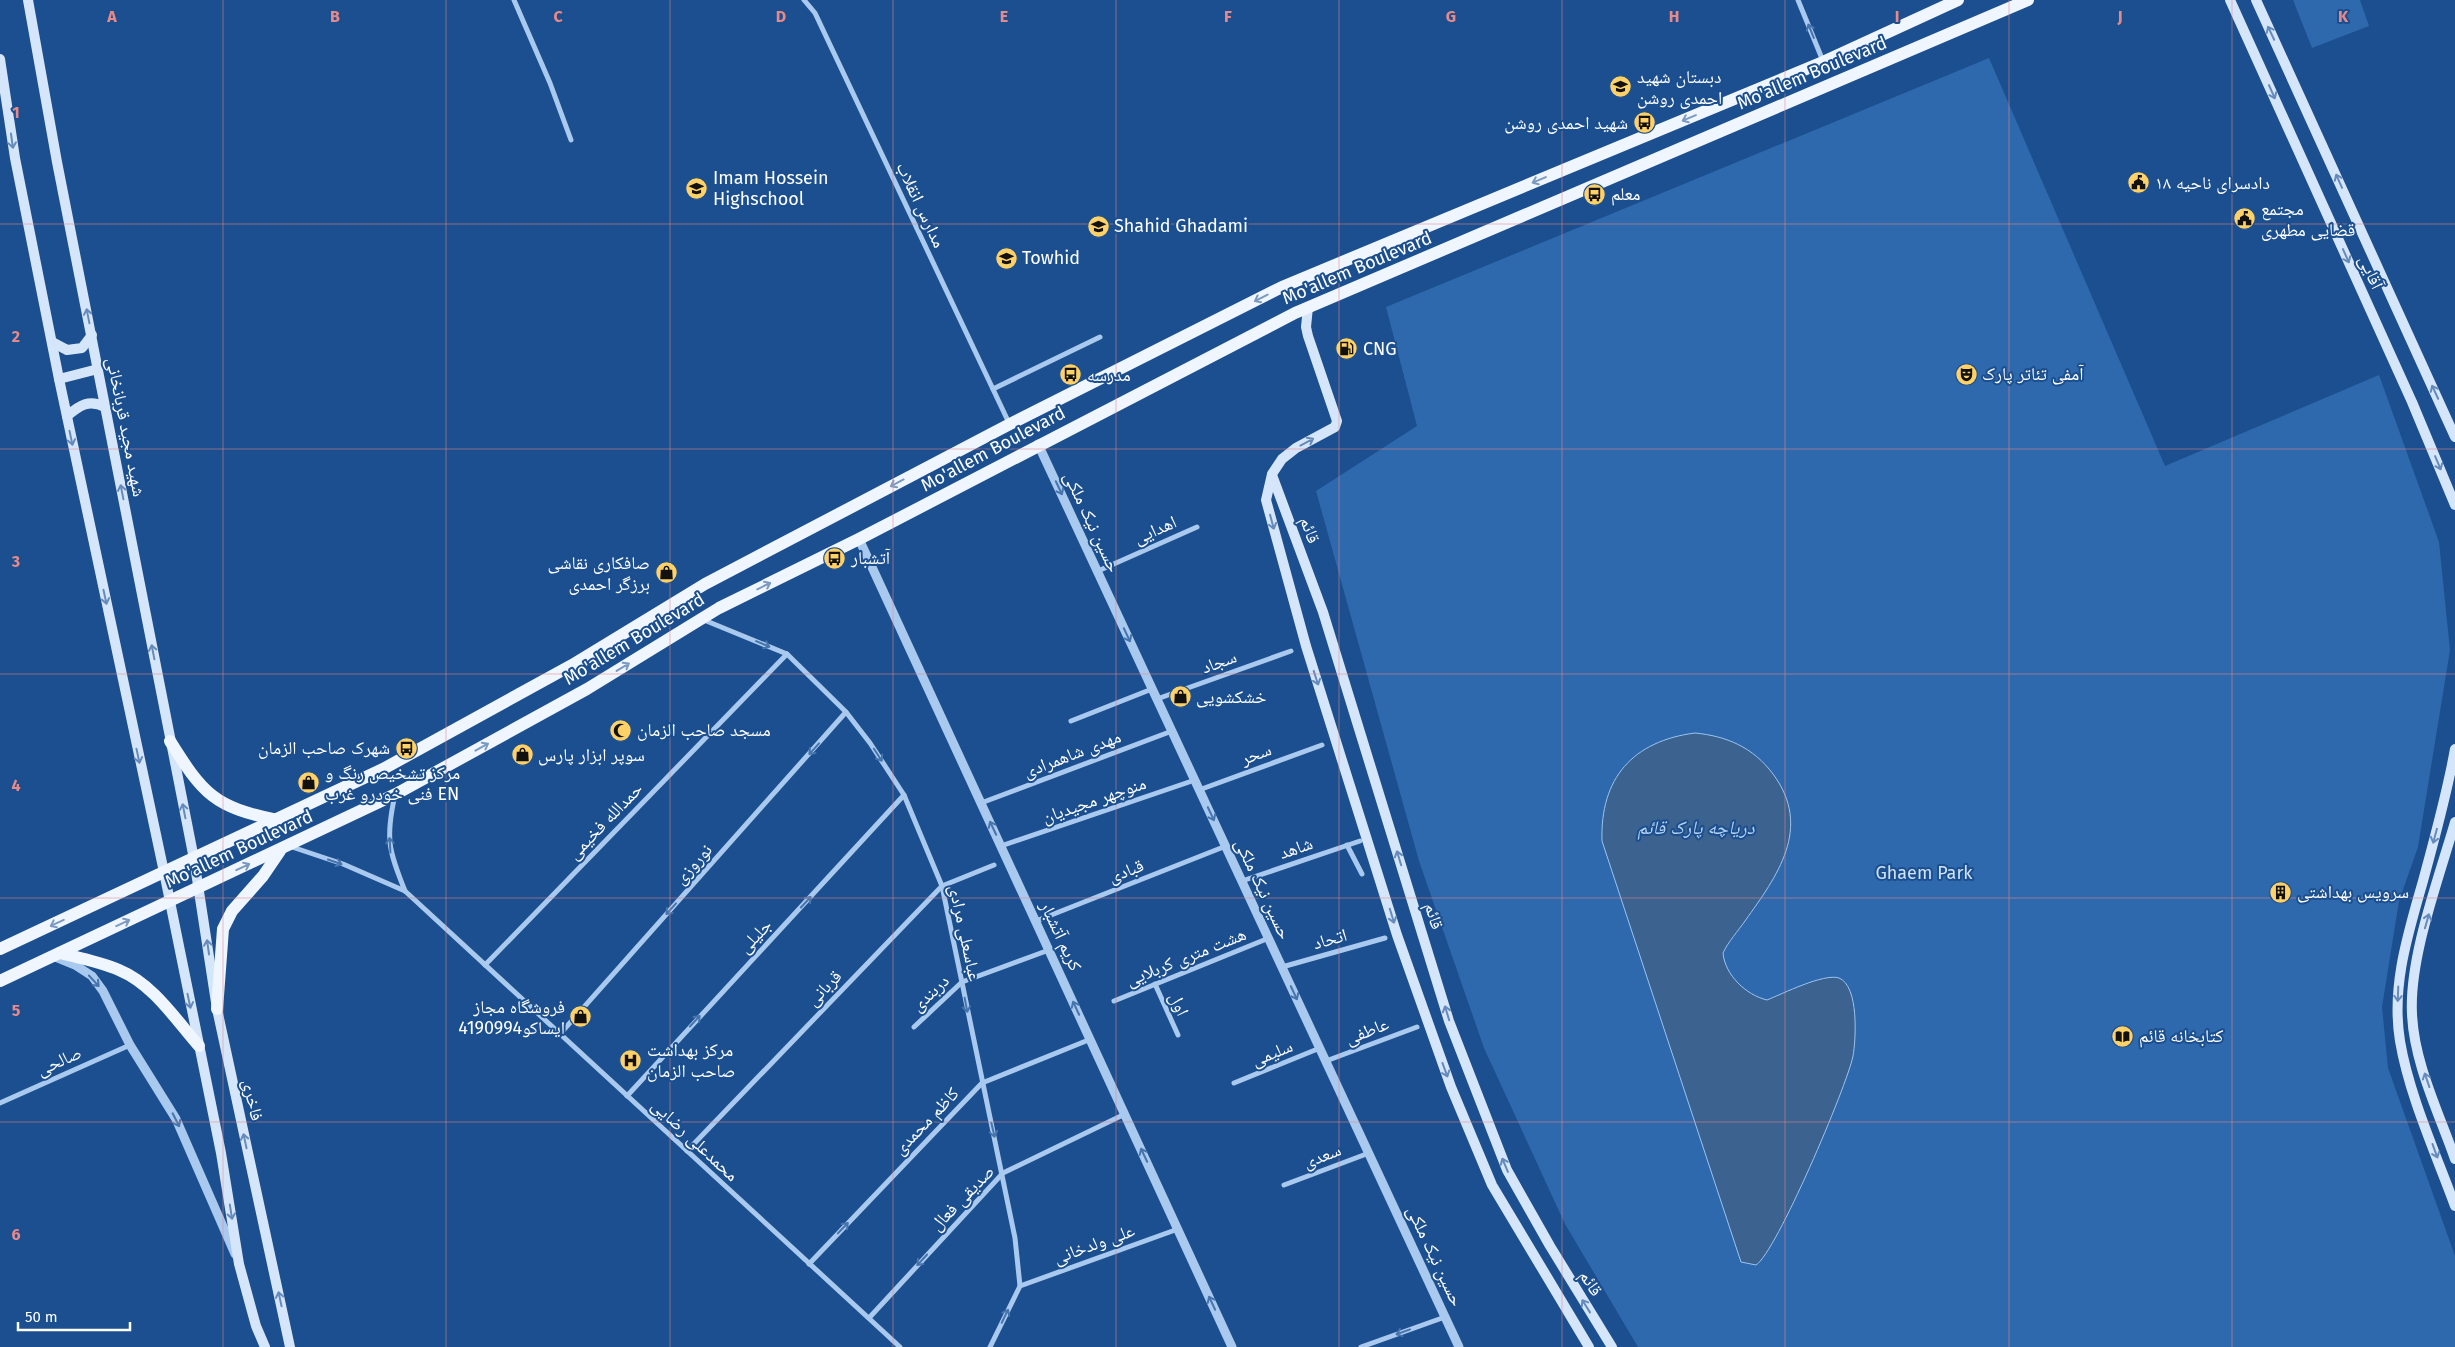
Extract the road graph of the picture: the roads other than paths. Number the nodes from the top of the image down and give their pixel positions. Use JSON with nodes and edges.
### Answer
{"nodes":[{"id":1,"x":28,"y":0,"type":"edge"},
{"id":2,"x":514,"y":0,"type":"edge"},
{"id":3,"x":804,"y":0,"type":"edge"},
{"id":4,"x":1798,"y":0,"type":"edge"},
{"id":5,"x":1958,"y":0,"type":"edge"},
{"id":6,"x":2028,"y":0,"type":"edge"},
{"id":7,"x":2230,"y":0,"type":"edge"},
{"id":8,"x":2257,"y":1,"type":"edge"},
{"id":9,"x":0,"y":58,"type":"edge"},
{"id":10,"x":1823,"y":62,"type":"junction"},
{"id":11,"x":571,"y":140,"type":"dead end"},
{"id":12,"x":1308,"y":307,"type":"junction"},
{"id":13,"x":92,"y":335,"type":"junction"},
{"id":14,"x":1100,"y":337,"type":"dead end"},
{"id":15,"x":52,"y":342,"type":"junction"},
{"id":16,"x":98,"y":369,"type":"junction"},
{"id":17,"x":59,"y":380,"type":"junction"},
{"id":18,"x":993,"y":389,"type":"junction"},
{"id":19,"x":106,"y":407,"type":"junction"},
{"id":20,"x":66,"y":416,"type":"junction"},
{"id":21,"x":1010,"y":424,"type":"junction"},
{"id":22,"x":2455,"y":437,"type":"edge"},
{"id":23,"x":1038,"y":444,"type":"junction"},
{"id":24,"x":1272,"y":474,"type":"junction"},
{"id":25,"x":2455,"y":505,"type":"edge"},
{"id":26,"x":1197,"y":527,"type":"dead end"},
{"id":27,"x":859,"y":539,"type":"junction"},
{"id":28,"x":1098,"y":571,"type":"junction"},
{"id":29,"x":702,"y":619,"type":"junction"},
{"id":30,"x":1291,"y":651,"type":"dead end"},
{"id":31,"x":787,"y":654,"type":"junction"},
{"id":32,"x":1152,"y":689,"type":"junction"},
{"id":33,"x":1157,"y":699,"type":"junction"},
{"id":34,"x":846,"y":712,"type":"junction"},
{"id":35,"x":1071,"y":721,"type":"dead end"},
{"id":36,"x":1172,"y":731,"type":"junction"},
{"id":37,"x":170,"y":741,"type":"junction"},
{"id":38,"x":1322,"y":745,"type":"dead end"},
{"id":39,"x":2455,"y":749,"type":"edge"},
{"id":40,"x":1195,"y":780,"type":"junction"},
{"id":41,"x":1199,"y":790,"type":"junction"},
{"id":42,"x":396,"y":794,"type":"junction"},
{"id":43,"x":904,"y":795,"type":"junction"},
{"id":44,"x":981,"y":803,"type":"junction"},
{"id":45,"x":277,"y":820,"type":"junction"},
{"id":46,"x":2455,"y":822,"type":"edge"},
{"id":47,"x":1360,"y":841,"type":"dead end"},
{"id":48,"x":1347,"y":845,"type":"junction"},
{"id":49,"x":1001,"y":846,"type":"junction"},
{"id":50,"x":1226,"y":846,"type":"junction"},
{"id":51,"x":285,"y":848,"type":"junction"},
{"id":52,"x":194,"y":859,"type":"junction"},
{"id":53,"x":994,"y":865,"type":"dead end"},
{"id":54,"x":164,"y":872,"type":"junction"},
{"id":55,"x":1362,"y":874,"type":"dead end"},
{"id":56,"x":1242,"y":881,"type":"junction"},
{"id":57,"x":942,"y":886,"type":"junction"},
{"id":58,"x":199,"y":888,"type":"junction"},
{"id":59,"x":405,"y":891,"type":"junction"},
{"id":60,"x":169,"y":902,"type":"junction"},
{"id":61,"x":1036,"y":921,"type":"junction"},
{"id":62,"x":1269,"y":938,"type":"junction"},
{"id":63,"x":1385,"y":938,"type":"dead end"},
{"id":64,"x":0,"y":950,"type":"edge"},
{"id":65,"x":1049,"y":950,"type":"junction"},
{"id":66,"x":56,"y":955,"type":"junction"},
{"id":67,"x":485,"y":965,"type":"junction"},
{"id":68,"x":1282,"y":967,"type":"junction"},
{"id":69,"x":0,"y":982,"type":"edge"},
{"id":70,"x":962,"y":982,"type":"junction"},
{"id":71,"x":1155,"y":984,"type":"junction"},
{"id":72,"x":1114,"y":1001,"type":"dead end"},
{"id":73,"x":217,"y":1009,"type":"junction"},
{"id":74,"x":914,"y":1027,"type":"dead end"},
{"id":75,"x":1417,"y":1027,"type":"dead end"},
{"id":76,"x":560,"y":1034,"type":"junction"},
{"id":77,"x":1178,"y":1035,"type":"dead end"},
{"id":78,"x":1090,"y":1040,"type":"junction"},
{"id":79,"x":130,"y":1045,"type":"junction"},
{"id":80,"x":199,"y":1046,"type":"junction"},
{"id":81,"x":1320,"y":1048,"type":"junction"},
{"id":82,"x":1326,"y":1061,"type":"junction"},
{"id":83,"x":982,"y":1083,"type":"junction"},
{"id":84,"x":1234,"y":1083,"type":"dead end"},
{"id":85,"x":627,"y":1096,"type":"junction"},
{"id":86,"x":0,"y":1103,"type":"edge"},
{"id":87,"x":1125,"y":1114,"type":"junction"},
{"id":88,"x":687,"y":1151,"type":"junction"},
{"id":89,"x":1369,"y":1153,"type":"junction"},
{"id":90,"x":2455,"y":1159,"type":"edge"},
{"id":91,"x":1003,"y":1173,"type":"junction"},
{"id":92,"x":1284,"y":1185,"type":"dead end"},
{"id":93,"x":2455,"y":1206,"type":"edge"},
{"id":94,"x":1178,"y":1229,"type":"junction"},
{"id":95,"x":239,"y":1264,"type":"junction"},
{"id":96,"x":809,"y":1264,"type":"junction"},
{"id":97,"x":1020,"y":1286,"type":"junction"},
{"id":98,"x":1445,"y":1317,"type":"junction"},
{"id":99,"x":868,"y":1318,"type":"junction"},
{"id":100,"x":265,"y":1347,"type":"edge"},
{"id":101,"x":290,"y":1347,"type":"edge"},
{"id":102,"x":900,"y":1347,"type":"edge"},
{"id":103,"x":990,"y":1347,"type":"edge"},
{"id":104,"x":1232,"y":1347,"type":"edge"},
{"id":105,"x":1361,"y":1347,"type":"edge"},
{"id":106,"x":1459,"y":1347,"type":"edge"},
{"id":107,"x":1589,"y":1347,"type":"edge"},
{"id":108,"x":1612,"y":1347,"type":"edge"}],
"edges":[{"from":13,"to":1,"type":"main road","name":"شهید مجید قربانخانی","one_way":true},
{"from":2,"to":11,"type":"street"},
{"from":3,"to":18,"type":"street","name":"مدارس انقلاب"},
{"from":10,"to":4,"type":"street","one_way":true},
{"from":5,"to":10,"type":"main road","name":"Mo'allem Boulevard"},
{"from":6,"to":12,"type":"main road","name":"Mo'allem Boulevard"},
{"from":7,"to":25,"type":"main road","name":"آقایی","one_way":true},
{"from":22,"to":8,"type":"main road","name":"آقایی","one_way":true},
{"from":9,"to":15,"type":"main road","one_way":true},
{"from":10,"to":21,"type":"main road","name":"Mo'allem Boulevard","one_way":true},
{"from":12,"to":23,"type":"main road","name":"Mo'allem Boulevard"},
{"from":24,"to":12,"type":"main road","name":"قائم","one_way":true},
{"from":13,"to":15,"type":"main road"},
{"from":13,"to":16,"type":"main road","name":"شهید مجید قربانخانی"},
{"from":14,"to":18,"type":"street"},
{"from":15,"to":17,"type":"main road"},
{"from":16,"to":17,"type":"main road"},
{"from":16,"to":19,"type":"main road","name":"شهید مجید قربانخانی"},
{"from":17,"to":20,"type":"main road"},
{"from":18,"to":21,"type":"street","name":"مدارس انقلاب"},
{"from":19,"to":20,"type":"main road"},
{"from":37,"to":19,"type":"main road","name":"شهید مجید قربانخانی","one_way":true},
{"from":20,"to":54,"type":"main road","one_way":true},
{"from":21,"to":45,"type":"main road","name":"Mo'allem Boulevard","one_way":true},
{"from":23,"to":27,"type":"main road","name":"Mo'allem Boulevard"},
{"from":23,"to":28,"type":"street","name":"حسین نیک ملکی","one_way":true},
{"from":24,"to":107,"type":"main road","name":"قائم","one_way":true},
{"from":108,"to":24,"type":"main road","name":"قائم","one_way":true},
{"from":26,"to":28,"type":"street","name":"اهدایی"},
{"from":29,"to":27,"type":"main road","name":"Mo'allem Boulevard","one_way":true},
{"from":27,"to":44,"type":"street","name":"کریم آتشبار"},
{"from":28,"to":32,"type":"street","name":"حسین نیک ملکی","one_way":true},
{"from":29,"to":31,"type":"street","name":"عباسعلی مرادی","one_way":true},
{"from":42,"to":29,"type":"main road","name":"Mo'allem Boulevard","one_way":true},
{"from":30,"to":33,"type":"street","name":"سجاد"},
{"from":31,"to":34,"type":"street","name":"عباسعلی مرادی"},
{"from":31,"to":67,"type":"street","name":"حمدالله فخیمی"},
{"from":32,"to":33,"type":"street","name":"حسین نیک ملکی"},
{"from":32,"to":35,"type":"street"},
{"from":33,"to":36,"type":"street","name":"حسین نیک ملکی"},
{"from":34,"to":43,"type":"street","name":"عباسعلی مرادی","one_way":true},
{"from":34,"to":76,"type":"street","name":"نوروزی","one_way":true},
{"from":36,"to":40,"type":"street","name":"حسین نیک ملکی"},
{"from":36,"to":44,"type":"street","name":"مهدی شاهمرادی"},
{"from":37,"to":45,"type":"main road"},
{"from":52,"to":37,"type":"main road","name":"شهید مجید قربانخانی","one_way":true},
{"from":38,"to":41,"type":"street","name":"سحر"},
{"from":39,"to":93,"type":"main road","one_way":true},
{"from":40,"to":41,"type":"street","name":"حسین نیک ملکی"},
{"from":40,"to":49,"type":"street","name":"منوچهر مجیدیان"},
{"from":41,"to":50,"type":"street","name":"حسین نیک ملکی","one_way":true},
{"from":42,"to":51,"type":"main road","name":"Mo'allem Boulevard"},
{"from":59,"to":42,"type":"street","one_way":true},
{"from":43,"to":57,"type":"street","name":"عباسعلی مرادی"},
{"from":85,"to":43,"type":"street","name":"جلیلی","one_way":true},
{"from":49,"to":44,"type":"street","name":"کریم آتشبار","one_way":true},
{"from":45,"to":52,"type":"main road","name":"Mo'allem Boulevard"},
{"from":90,"to":46,"type":"main road","one_way":true},
{"from":47,"to":48,"type":"street","name":"شاهد"},
{"from":48,"to":55,"type":"street"},
{"from":48,"to":56,"type":"street","name":"شاهد"},
{"from":49,"to":61,"type":"street","name":"کریم آتشبار"},
{"from":50,"to":56,"type":"street","name":"حسین نیک ملکی"},
{"from":50,"to":61,"type":"street","name":"قبادی"},
{"from":58,"to":51,"type":"main road","name":"Mo'allem Boulevard","one_way":true},
{"from":51,"to":59,"type":"street","one_way":true},
{"from":51,"to":73,"type":"main road"},
{"from":52,"to":54,"type":"main road","name":"Mo'allem Boulevard"},
{"from":52,"to":58,"type":"main road","name":"فاخری"},
{"from":53,"to":57,"type":"street","name":"قربانی"},
{"from":54,"to":60,"type":"main road"},
{"from":54,"to":64,"type":"main road","name":"Mo'allem Boulevard","one_way":true},
{"from":56,"to":62,"type":"street","name":"حسین نیک ملکی"},
{"from":57,"to":70,"type":"street","name":"عباسعلی مرادی"},
{"from":57,"to":88,"type":"street","name":"قربانی"},
{"from":58,"to":60,"type":"main road","name":"Mo'allem Boulevard"},
{"from":73,"to":58,"type":"main road","name":"فاخری","one_way":true},
{"from":59,"to":67,"type":"street","name":"محمدعلی رضایی"},
{"from":66,"to":60,"type":"main road","name":"Mo'allem Boulevard","one_way":true},
{"from":60,"to":80,"type":"main road","one_way":true},
{"from":61,"to":65,"type":"street","name":"کریم آتشبار"},
{"from":62,"to":68,"type":"street","name":"حسین نیک ملکی"},
{"from":62,"to":71,"type":"street","name":"هشت متری کربلایی"},
{"from":63,"to":68,"type":"street","name":"اتحاد"},
{"from":65,"to":70,"type":"street","name":"دربندی"},
{"from":78,"to":65,"type":"street","name":"کریم آتشبار","one_way":true},
{"from":66,"to":69,"type":"main road","name":"Mo'allem Boulevard"},
{"from":66,"to":79,"type":"street","one_way":true},
{"from":66,"to":80,"type":"main road"},
{"from":67,"to":76,"type":"street","name":"محمدعلی رضایی"},
{"from":68,"to":81,"type":"street","name":"حسین نیک ملکی","one_way":true},
{"from":70,"to":74,"type":"street","name":"دربندی"},
{"from":70,"to":83,"type":"street","name":"عباسعلی مرادی","one_way":true},
{"from":71,"to":72,"type":"street","name":"هشت متری کربلایی"},
{"from":71,"to":77,"type":"street","name":"اول"},
{"from":101,"to":73,"type":"main road","name":"فاخری","one_way":true},
{"from":75,"to":82,"type":"street","name":"عاطفی"},
{"from":76,"to":85,"type":"street","name":"محمدعلی رضایی"},
{"from":78,"to":83,"type":"street","name":"کاظم محمدی"},
{"from":78,"to":87,"type":"street","name":"کریم آتشبار"},
{"from":79,"to":86,"type":"street","name":"صالحی"},
{"from":79,"to":95,"type":"street","one_way":true},
{"from":80,"to":95,"type":"main road","one_way":true},
{"from":81,"to":82,"type":"street","name":"حسین نیک ملکی"},
{"from":81,"to":84,"type":"street","name":"سلیمی"},
{"from":82,"to":89,"type":"street","name":"حسین نیک ملکی"},
{"from":83,"to":91,"type":"street","name":"عباسعلی مرادی","one_way":true},
{"from":96,"to":83,"type":"street","name":"کاظم محمدی","one_way":true},
{"from":85,"to":88,"type":"street","name":"محمدعلی رضایی"},
{"from":87,"to":91,"type":"street","name":"صدیقی فعال"},
{"from":94,"to":87,"type":"street","name":"کریم آتشبار","one_way":true},
{"from":88,"to":96,"type":"street","name":"محمدعلی رضایی"},
{"from":89,"to":92,"type":"street","name":"سعدی"},
{"from":89,"to":98,"type":"street","name":"حسین نیک ملکی"},
{"from":91,"to":97,"type":"street","name":"عباسعلی مرادی"},
{"from":91,"to":99,"type":"street","name":"صدیقی فعال","one_way":true},
{"from":94,"to":97,"type":"street","name":"علی ولدخانی"},
{"from":104,"to":94,"type":"street","name":"کریم آتشبار","one_way":true},
{"from":95,"to":100,"type":"main road"},
{"from":96,"to":99,"type":"street","name":"محمدعلی رضایی"},
{"from":103,"to":97,"type":"street","one_way":true},
{"from":98,"to":105,"type":"street","one_way":true},
{"from":98,"to":106,"type":"street","name":"حسین نیک ملکی"},
{"from":99,"to":102,"type":"street","name":"محمدعلی رضایی"}]}
